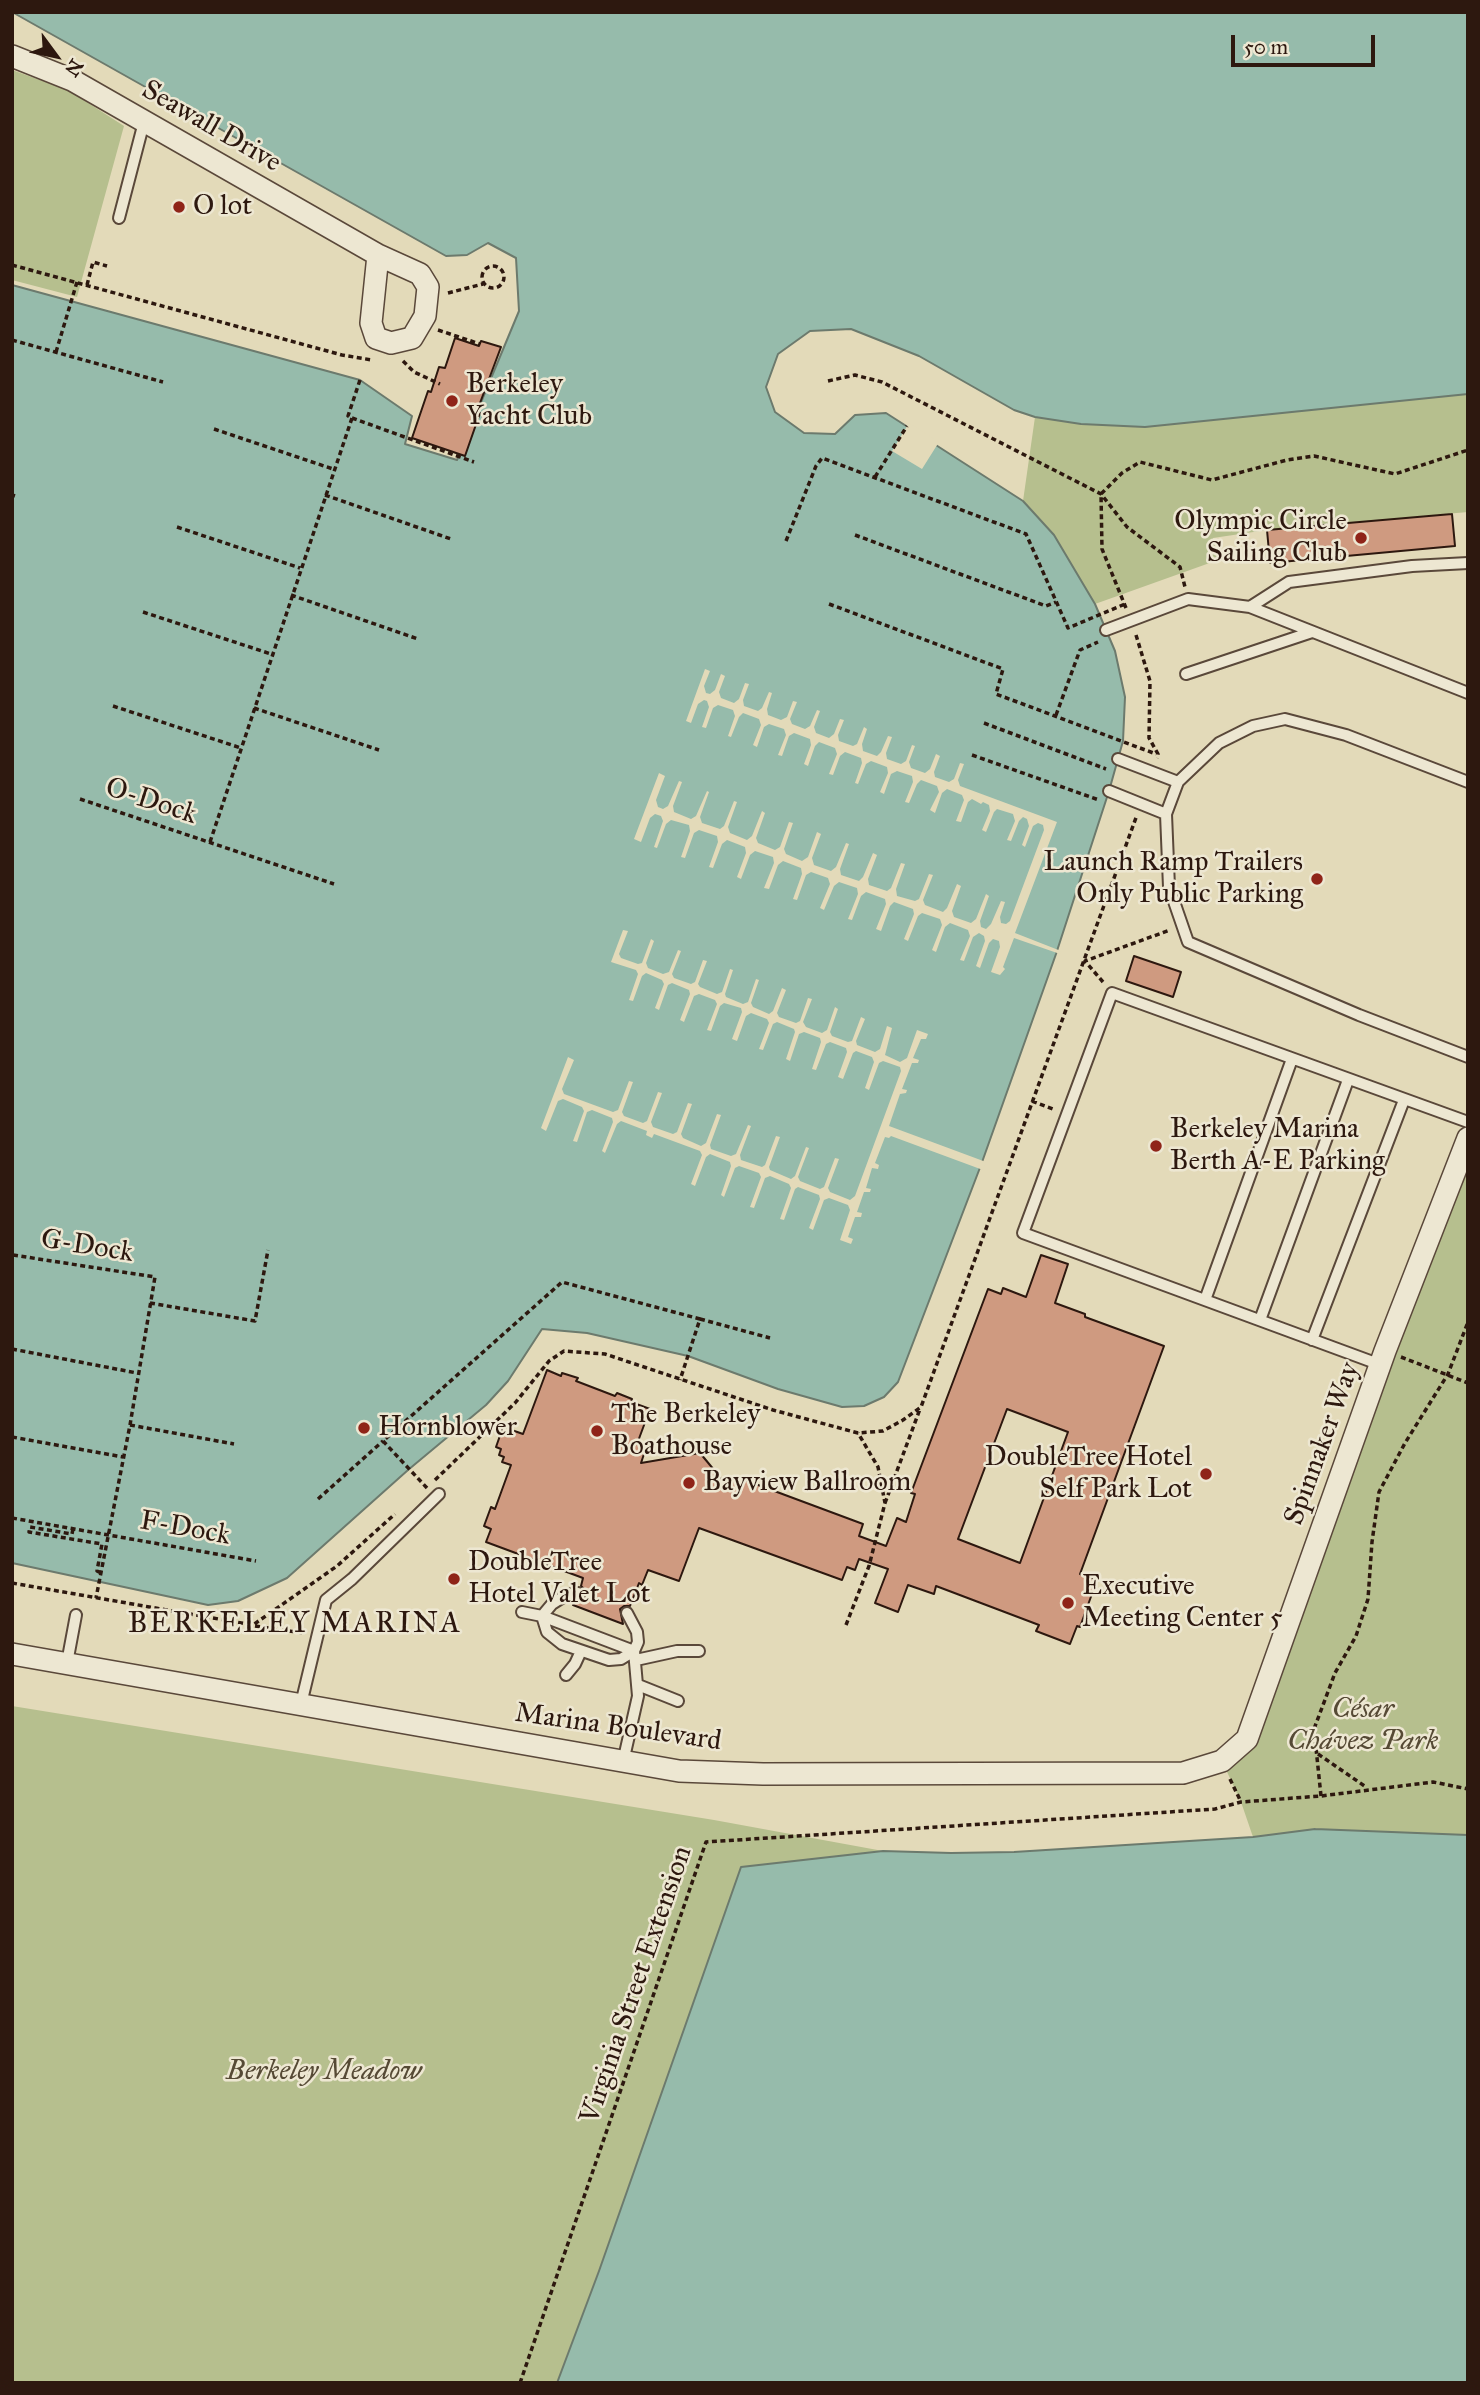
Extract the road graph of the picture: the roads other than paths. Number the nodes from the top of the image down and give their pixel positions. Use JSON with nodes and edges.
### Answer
{"nodes":[{"id":1,"x":12,"y":56,"type":"edge"},
{"id":2,"x":144,"y":122,"type":"junction"},
{"id":3,"x":119,"y":218,"type":"dead end"},
{"id":4,"x":378,"y":255,"type":"junction"},
{"id":5,"x":1468,"y":563,"type":"edge"},
{"id":6,"x":1250,"y":607,"type":"junction"},
{"id":7,"x":1106,"y":631,"type":"dead end"},
{"id":8,"x":1312,"y":632,"type":"junction"},
{"id":9,"x":1185,"y":674,"type":"dead end"},
{"id":10,"x":1468,"y":693,"type":"edge"},
{"id":11,"x":1118,"y":759,"type":"dead end"},
{"id":12,"x":1178,"y":782,"type":"junction"},
{"id":13,"x":1468,"y":782,"type":"edge"},
{"id":14,"x":1108,"y":797,"type":"road end"},
{"id":15,"x":1166,"y":814,"type":"junction"},
{"id":16,"x":1468,"y":1056,"type":"edge"},
{"id":17,"x":1292,"y":1059,"type":"junction"},
{"id":18,"x":1348,"y":1080,"type":"junction"},
{"id":19,"x":1404,"y":1100,"type":"junction"},
{"id":20,"x":1468,"y":1122,"type":"edge"},
{"id":21,"x":1468,"y":1138,"type":"edge"},
{"id":22,"x":1205,"y":1300,"type":"junction"},
{"id":23,"x":1260,"y":1320,"type":"junction"},
{"id":24,"x":1312,"y":1340,"type":"junction"},
{"id":25,"x":1383,"y":1358,"type":"junction"},
{"id":26,"x":439,"y":1494,"type":"dead end"},
{"id":27,"x":352,"y":1579,"type":"junction"},
{"id":28,"x":365,"y":1582,"type":"dead end"},
{"id":29,"x":578,"y":1593,"type":"dead end"},
{"id":30,"x":522,"y":1612,"type":"dead end"},
{"id":31,"x":627,"y":1613,"type":"dead end"},
{"id":32,"x":76,"y":1615,"type":"dead end"},
{"id":33,"x":542,"y":1616,"type":"junction"},
{"id":34,"x":581,"y":1651,"type":"junction"},
{"id":35,"x":699,"y":1651,"type":"dead end"},
{"id":36,"x":12,"y":1654,"type":"edge"},
{"id":37,"x":635,"y":1655,"type":"junction"},
{"id":38,"x":67,"y":1663,"type":"junction"},
{"id":39,"x":566,"y":1675,"type":"dead end"},
{"id":40,"x":638,"y":1685,"type":"junction"},
{"id":41,"x":678,"y":1701,"type":"dead end"},
{"id":42,"x":301,"y":1704,"type":"junction"},
{"id":43,"x":1222,"y":1761,"type":"joint"},
{"id":44,"x":623,"y":1762,"type":"junction"}],
"edges":[{"from":1,"to":2,"type":"street","name":"Seawall Drive"},
{"from":2,"to":3,"type":"lane"},
{"from":2,"to":4,"type":"street","name":"Seawall Drive"},
{"from":4,"to":4,"type":"street","name":"Seawall Drive"},
{"from":5,"to":6,"type":"lane"},
{"from":6,"to":7,"type":"lane"},
{"from":6,"to":8,"type":"lane"},
{"from":8,"to":9,"type":"lane"},
{"from":8,"to":10,"type":"lane"},
{"from":11,"to":12,"type":"lane"},
{"from":12,"to":13,"type":"lane"},
{"from":12,"to":15,"type":"lane"},
{"from":14,"to":15,"type":"lane"},
{"from":15,"to":16,"type":"lane"},
{"from":17,"to":18,"type":"lane"},
{"from":17,"to":22,"type":"lane"},
{"from":17,"to":22,"type":"lane"},
{"from":18,"to":19,"type":"lane"},
{"from":18,"to":23,"type":"lane"},
{"from":19,"to":20,"type":"lane"},
{"from":19,"to":24,"type":"lane"},
{"from":21,"to":25,"type":"street","name":"Spinnaker Way"},
{"from":22,"to":23,"type":"lane"},
{"from":23,"to":24,"type":"lane"},
{"from":24,"to":25,"type":"lane"},
{"from":25,"to":43,"type":"street","name":"Spinnaker Way"},
{"from":26,"to":27,"type":"lane"},
{"from":27,"to":28,"type":"lane"},
{"from":27,"to":42,"type":"lane"},
{"from":29,"to":33,"type":"lane"},
{"from":30,"to":33,"type":"lane"},
{"from":31,"to":37,"type":"lane"},
{"from":32,"to":38,"type":"lane"},
{"from":33,"to":34,"type":"lane"},
{"from":33,"to":37,"type":"lane"},
{"from":34,"to":37,"type":"lane"},
{"from":34,"to":39,"type":"lane"},
{"from":35,"to":37,"type":"lane"},
{"from":36,"to":38,"type":"street","name":"Marina Boulevard"},
{"from":37,"to":40,"type":"lane"},
{"from":38,"to":42,"type":"street","name":"Marina Boulevard"},
{"from":40,"to":41,"type":"lane"},
{"from":40,"to":44,"type":"lane"},
{"from":42,"to":44,"type":"street","name":"Marina Boulevard"},
{"from":43,"to":44,"type":"street","name":"Marina Boulevard"}]}
